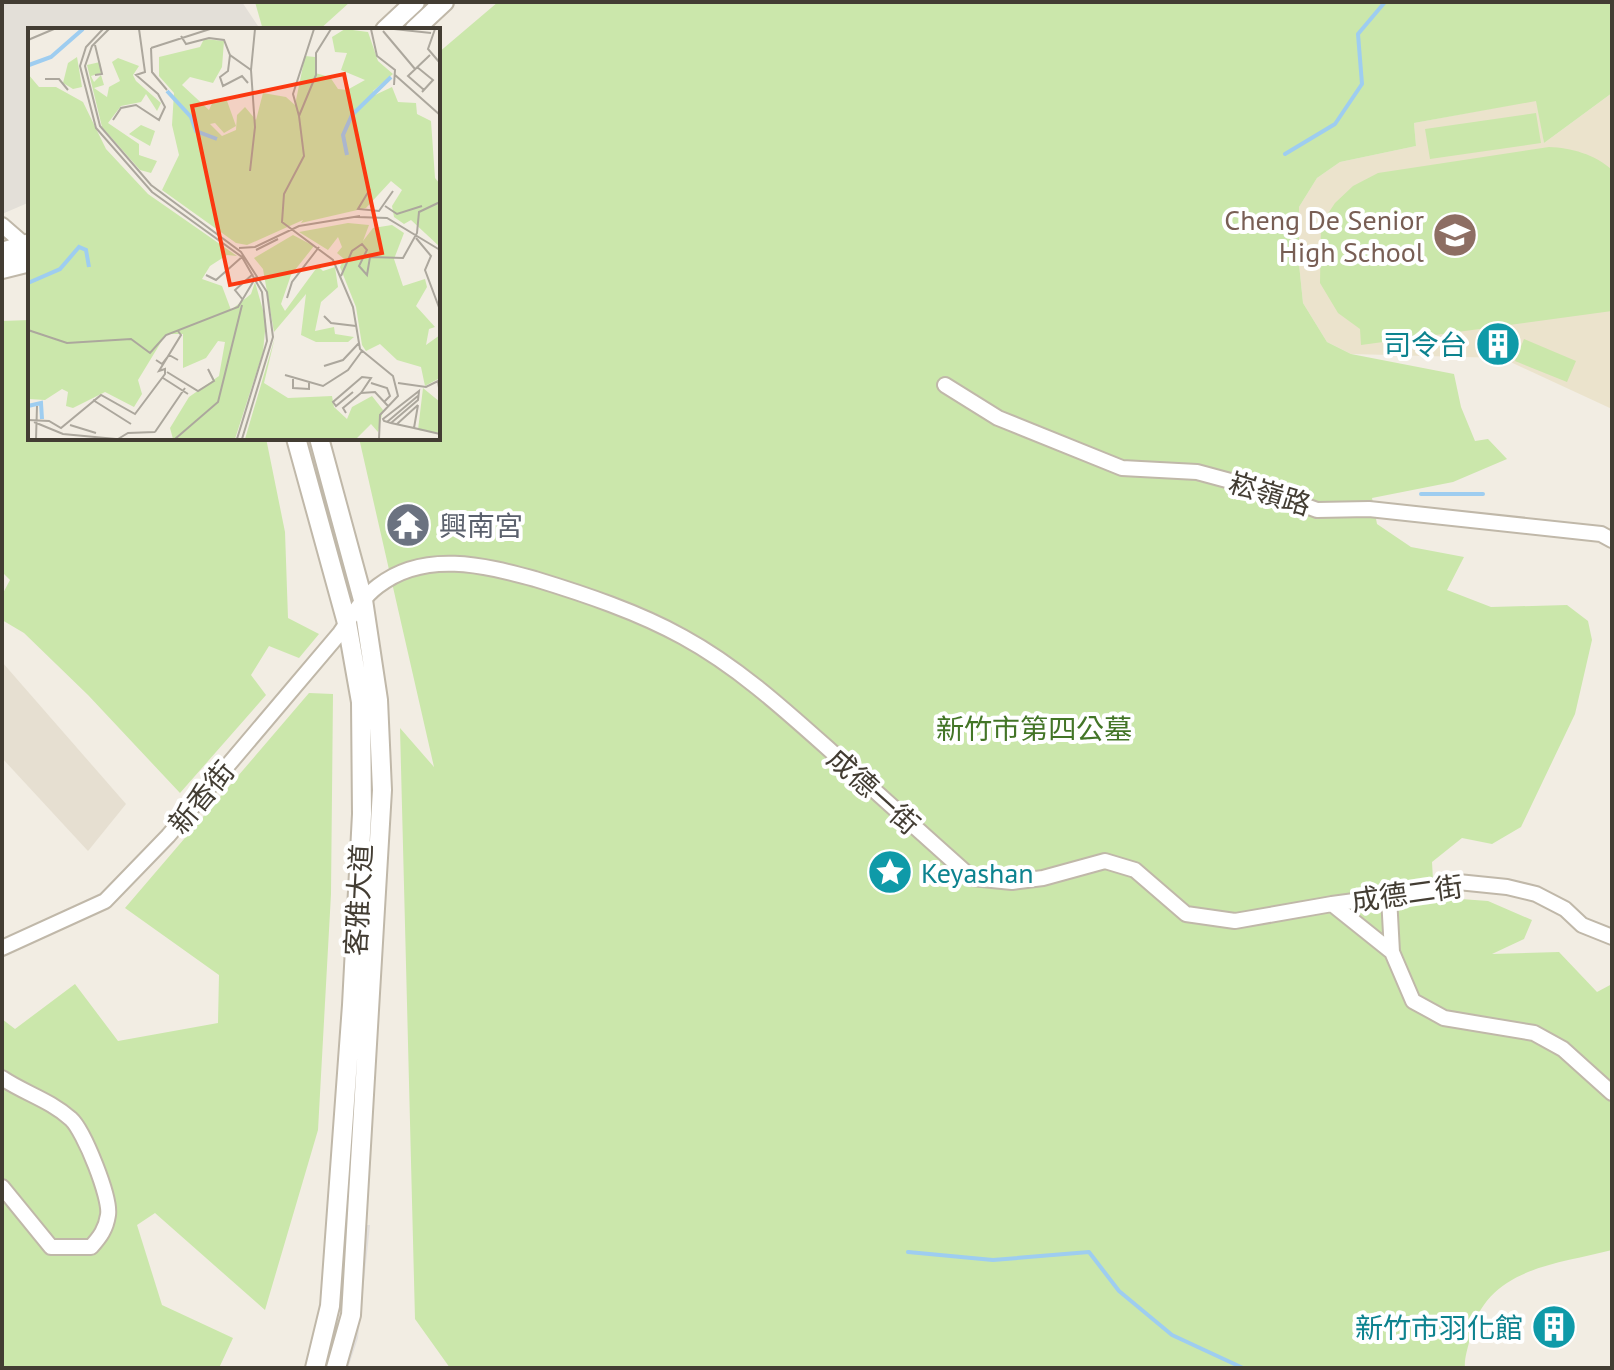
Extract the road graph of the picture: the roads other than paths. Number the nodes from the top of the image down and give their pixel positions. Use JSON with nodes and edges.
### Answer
{"nodes":[{"id":1,"x":415,"y":2,"type":"edge"},
{"id":2,"x":444,"y":2,"type":"edge"},
{"id":3,"x":387,"y":28,"type":"edge"},
{"id":4,"x":416,"y":28,"type":"edge"},
{"id":5,"x":2,"y":225,"type":"edge"},
{"id":6,"x":2,"y":252,"type":"edge"},
{"id":7,"x":28,"y":252,"type":"edge"},
{"id":8,"x":28,"y":253,"type":"edge"},
{"id":9,"x":28,"y":254,"type":"edge"},
{"id":10,"x":2,"y":269,"type":"edge"},
{"id":11,"x":945,"y":385,"type":"dead end"},
{"id":12,"x":297,"y":440,"type":"edge"},
{"id":13,"x":320,"y":440,"type":"edge"},
{"id":14,"x":1612,"y":540,"type":"edge"},
{"id":15,"x":363,"y":600,"type":"junction"},
{"id":16,"x":347,"y":623,"type":"junction"},
{"id":17,"x":1389,"y":897,"type":"junction"},
{"id":18,"x":1332,"y":904,"type":"junction"},
{"id":19,"x":1612,"y":937,"type":"edge"},
{"id":20,"x":2,"y":948,"type":"edge"},
{"id":21,"x":1392,"y":952,"type":"junction"},
{"id":22,"x":2,"y":1078,"type":"edge"},
{"id":23,"x":1612,"y":1093,"type":"edge"},
{"id":24,"x":2,"y":1187,"type":"edge"},
{"id":25,"x":315,"y":1368,"type":"edge"},
{"id":26,"x":336,"y":1368,"type":"edge"}],
"edges":[{"from":1,"to":3,"type":"street"},
{"from":2,"to":4,"type":"street"},
{"from":5,"to":7,"type":"street"},
{"from":6,"to":8,"type":"street"},
{"from":9,"to":10,"type":"street"},
{"from":11,"to":14,"type":"street","name":"崧嶺路"},
{"from":12,"to":16,"type":"street","name":"客雅大道"},
{"from":13,"to":15,"type":"street","name":"客雅大道"},
{"from":15,"to":16,"type":"street","name":"新香街"},
{"from":15,"to":18,"type":"street","name":"成德一街"},
{"from":15,"to":26,"type":"street","name":"客雅大道"},
{"from":16,"to":20,"type":"street","name":"新香街"},
{"from":16,"to":25,"type":"street","name":"客雅大道"},
{"from":17,"to":18,"type":"street","name":"成德二街"},
{"from":17,"to":19,"type":"street","name":"成德二街"},
{"from":17,"to":21,"type":"street"},
{"from":18,"to":21,"type":"street"},
{"from":21,"to":23,"type":"street"},
{"from":22,"to":24,"type":"street"}]}
